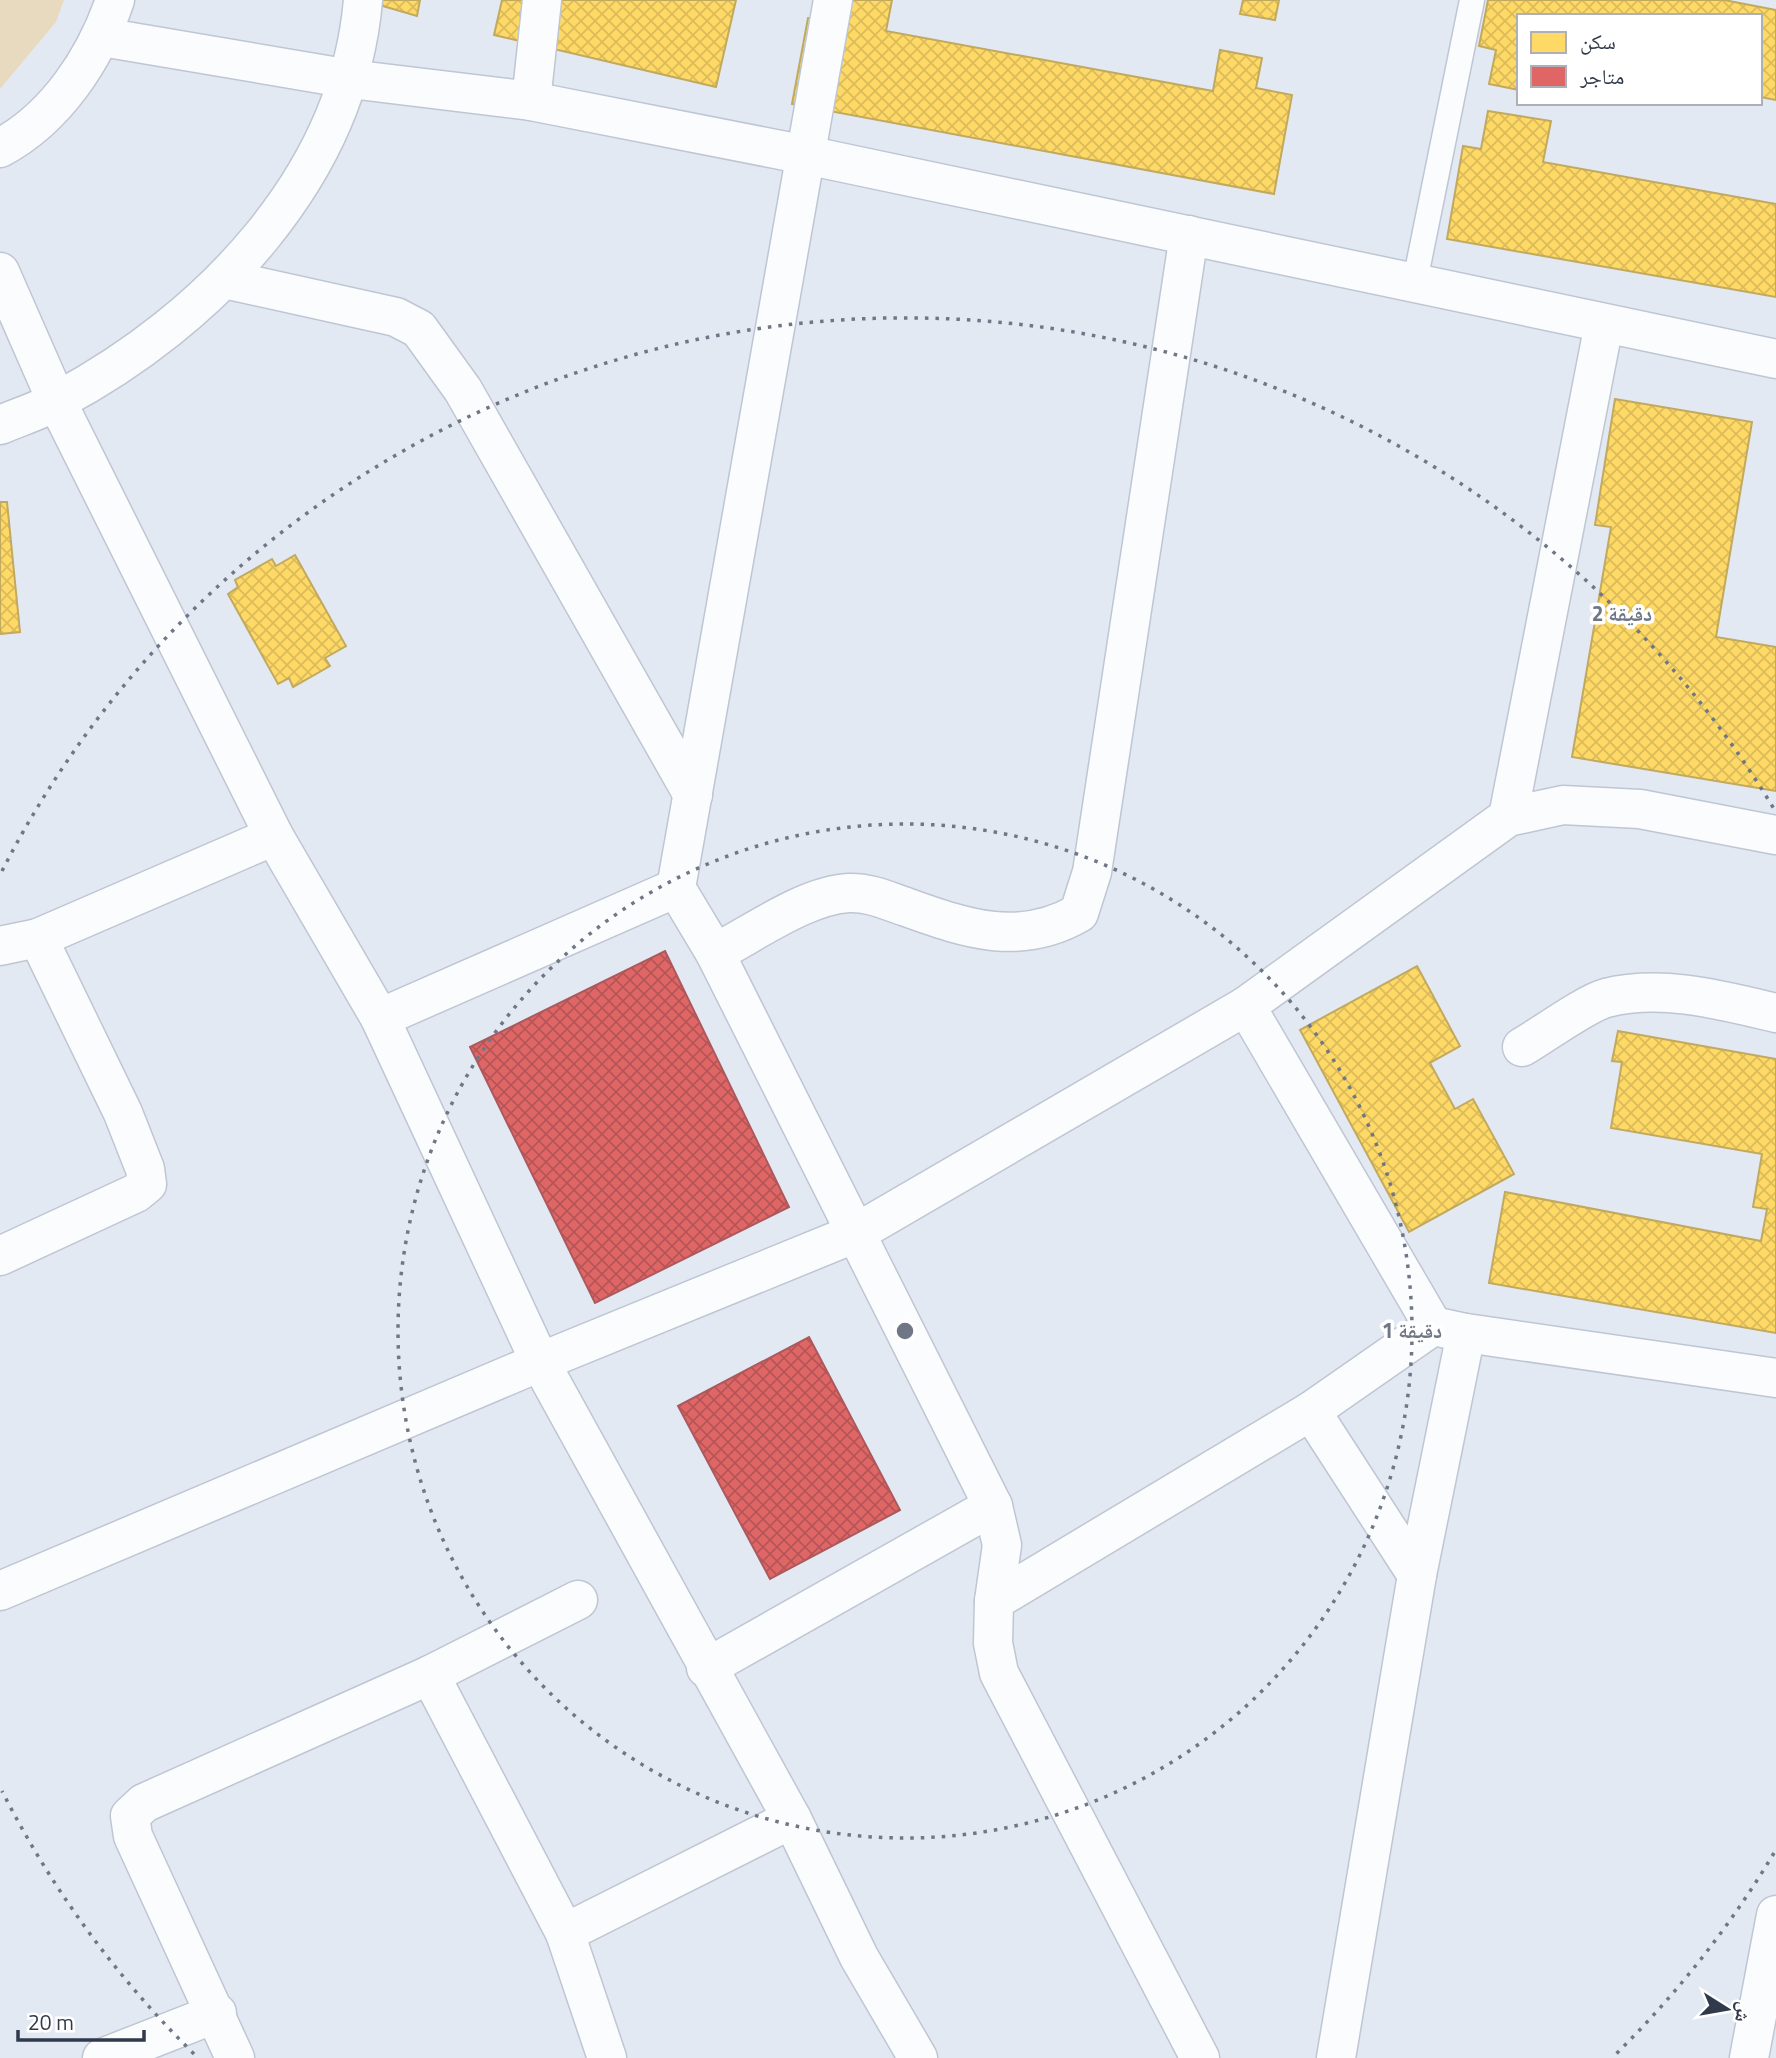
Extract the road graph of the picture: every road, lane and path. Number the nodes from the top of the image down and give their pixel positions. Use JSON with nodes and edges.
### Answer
{"nodes":[{"id":1,"x":116,"y":0,"type":"edge"},
{"id":2,"x":363,"y":0,"type":"edge"},
{"id":3,"x":542,"y":0,"type":"edge"},
{"id":4,"x":833,"y":0,"type":"edge"},
{"id":5,"x":1472,"y":0,"type":"edge"},
{"id":6,"x":102,"y":37,"type":"junction"},
{"id":7,"x":350,"y":79,"type":"junction"},
{"id":8,"x":531,"y":101,"type":"junction"},
{"id":9,"x":0,"y":148,"type":"edge"},
{"id":10,"x":806,"y":155,"type":"junction"},
{"id":11,"x":1189,"y":235,"type":"junction"},
{"id":12,"x":0,"y":272,"type":"edge"},
{"id":13,"x":224,"y":279,"type":"junction"},
{"id":14,"x":1415,"y":281,"type":"junction"},
{"id":15,"x":1604,"y":324,"type":"junction"},
{"id":16,"x":1776,"y":359,"type":"edge"},
{"id":17,"x":57,"y":402,"type":"junction"},
{"id":18,"x":0,"y":425,"type":"edge"},
{"id":19,"x":693,"y":795,"type":"junction"},
{"id":20,"x":1508,"y":817,"type":"junction"},
{"id":21,"x":1776,"y":835,"type":"edge"},
{"id":22,"x":274,"y":836,"type":"junction"},
{"id":23,"x":676,"y":888,"type":"junction"},
{"id":24,"x":38,"y":937,"type":"junction"},
{"id":25,"x":0,"y":946,"type":"edge"},
{"id":26,"x":715,"y":953,"type":"junction"},
{"id":27,"x":1246,"y":1006,"type":"junction"},
{"id":28,"x":1776,"y":1013,"type":"edge"},
{"id":29,"x":380,"y":1018,"type":"junction"},
{"id":30,"x":1522,"y":1047,"type":"dead end"},
{"id":31,"x":856,"y":1233,"type":"junction"},
{"id":32,"x":0,"y":1256,"type":"edge"},
{"id":33,"x":1450,"y":1330,"type":"junction"},
{"id":34,"x":540,"y":1362,"type":"junction"},
{"id":35,"x":1776,"y":1378,"type":"edge"},
{"id":36,"x":1311,"y":1411,"type":"junction"},
{"id":37,"x":993,"y":1506,"type":"junction"},
{"id":38,"x":1417,"y":1575,"type":"junction"},
{"id":39,"x":0,"y":1591,"type":"edge"},
{"id":40,"x":578,"y":1600,"type":"dead end"},
{"id":41,"x":994,"y":1601,"type":"junction"},
{"id":42,"x":706,"y":1668,"type":"junction"},
{"id":43,"x":430,"y":1675,"type":"junction"},
{"id":44,"x":792,"y":1819,"type":"junction"},
{"id":45,"x":1776,"y":1915,"type":"edge"},
{"id":46,"x":565,"y":1933,"type":"junction"},
{"id":47,"x":217,"y":2013,"type":"junction"},
{"id":48,"x":102,"y":2058,"type":"edge"},
{"id":49,"x":235,"y":2058,"type":"edge"},
{"id":50,"x":607,"y":2058,"type":"edge"},
{"id":51,"x":919,"y":2058,"type":"edge"},
{"id":52,"x":1199,"y":2058,"type":"edge"},
{"id":53,"x":1336,"y":2058,"type":"edge"},
{"id":54,"x":1749,"y":2058,"type":"edge"}],
"edges":[{"from":1,"to":6,"type":"street"},
{"from":2,"to":7,"type":"street"},
{"from":3,"to":8,"type":"street"},
{"from":4,"to":10,"type":"street"},
{"from":5,"to":14,"type":"lane"},
{"from":6,"to":7,"type":"street"},
{"from":6,"to":9,"type":"street"},
{"from":7,"to":8,"type":"street"},
{"from":7,"to":13,"type":"street"},
{"from":8,"to":10,"type":"street"},
{"from":10,"to":11,"type":"street"},
{"from":10,"to":19,"type":"street"},
{"from":11,"to":14,"type":"street"},
{"from":11,"to":26,"type":"street"},
{"from":12,"to":17,"type":"street"},
{"from":13,"to":17,"type":"street"},
{"from":13,"to":19,"type":"street"},
{"from":14,"to":15,"type":"street"},
{"from":15,"to":16,"type":"street"},
{"from":15,"to":20,"type":"street"},
{"from":17,"to":18,"type":"street"},
{"from":17,"to":22,"type":"street"},
{"from":19,"to":23,"type":"street"},
{"from":20,"to":21,"type":"street"},
{"from":20,"to":27,"type":"street"},
{"from":22,"to":24,"type":"street"},
{"from":22,"to":29,"type":"street"},
{"from":23,"to":26,"type":"street"},
{"from":23,"to":29,"type":"street"},
{"from":24,"to":25,"type":"street"},
{"from":24,"to":32,"type":"street"},
{"from":26,"to":31,"type":"street"},
{"from":27,"to":31,"type":"street"},
{"from":27,"to":33,"type":"street"},
{"from":28,"to":30,"type":"street"},
{"from":29,"to":34,"type":"street"},
{"from":31,"to":34,"type":"street"},
{"from":31,"to":37,"type":"street"},
{"from":33,"to":35,"type":"street"},
{"from":33,"to":36,"type":"street"},
{"from":33,"to":38,"type":"street"},
{"from":34,"to":39,"type":"street"},
{"from":34,"to":42,"type":"street"},
{"from":36,"to":38,"type":"street"},
{"from":36,"to":41,"type":"street"},
{"from":37,"to":41,"type":"street"},
{"from":37,"to":42,"type":"street"},
{"from":38,"to":53,"type":"street"},
{"from":40,"to":43,"type":"street"},
{"from":41,"to":52,"type":"street"},
{"from":42,"to":44,"type":"street"},
{"from":43,"to":46,"type":"street"},
{"from":43,"to":47,"type":"street"},
{"from":44,"to":46,"type":"street"},
{"from":44,"to":51,"type":"street"},
{"from":45,"to":54,"type":"street"},
{"from":46,"to":50,"type":"street"},
{"from":47,"to":48,"type":"street"},
{"from":47,"to":49,"type":"street"}]}
